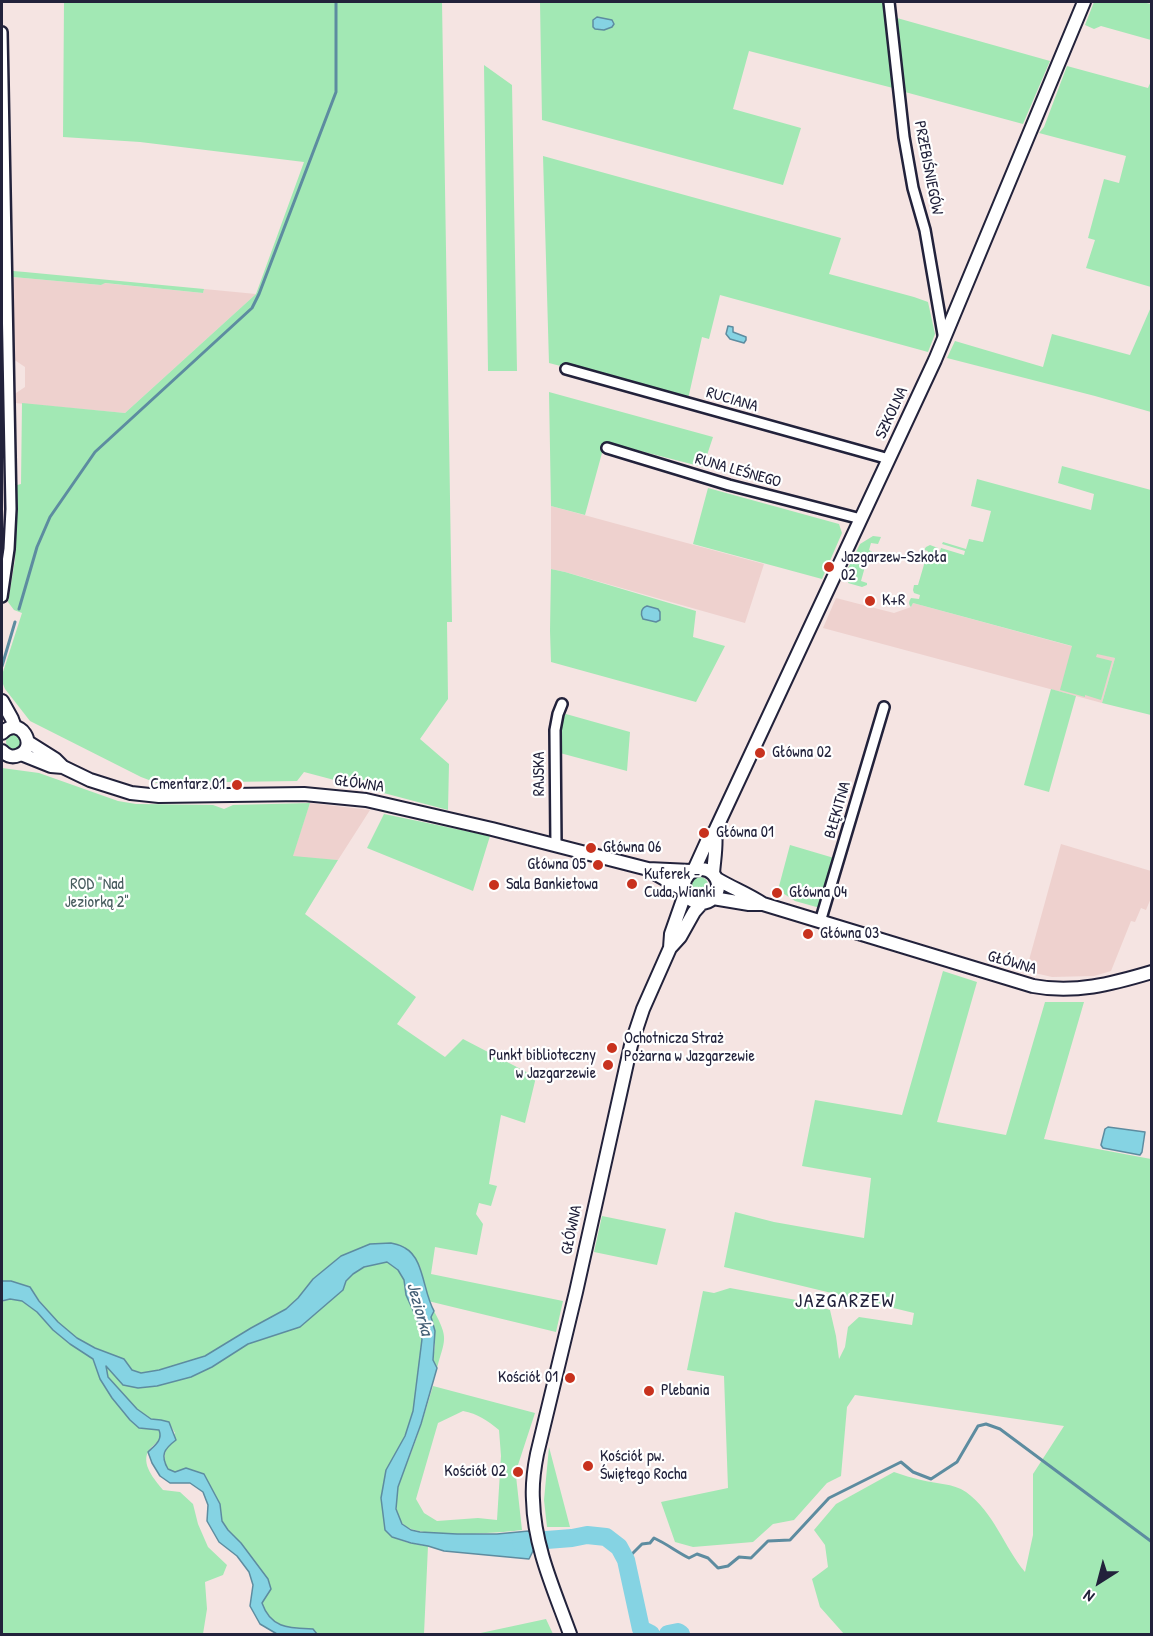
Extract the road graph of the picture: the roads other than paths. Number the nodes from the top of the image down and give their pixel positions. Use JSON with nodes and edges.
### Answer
{"nodes":[{"id":1,"x":889,"y":2,"type":"edge"},
{"id":2,"x":1084,"y":2,"type":"edge"},
{"id":3,"x":2,"y":32,"type":"edge"},
{"id":4,"x":3,"y":187,"type":"edge"},
{"id":5,"x":944,"y":340,"type":"junction"},
{"id":6,"x":4,"y":350,"type":"edge"},
{"id":7,"x":566,"y":369,"type":"dead end"},
{"id":8,"x":607,"y":448,"type":"dead end"},
{"id":9,"x":889,"y":459,"type":"junction"},
{"id":10,"x":861,"y":519,"type":"junction"},
{"id":11,"x":2,"y":597,"type":"edge"},
{"id":12,"x":2,"y":700,"type":"edge"},
{"id":13,"x":562,"y":704,"type":"dead end"},
{"id":14,"x":884,"y":707,"type":"dead end"},
{"id":15,"x":5,"y":729,"type":"edge"},
{"id":16,"x":28,"y":742,"type":"junction"},
{"id":17,"x":2,"y":751,"type":"edge"},
{"id":18,"x":21,"y":754,"type":"junction"},
{"id":19,"x":63,"y":767,"type":"junction"},
{"id":20,"x":715,"y":831,"type":"junction"},
{"id":21,"x":556,"y":846,"type":"junction"},
{"id":22,"x":648,"y":869,"type":"junction"},
{"id":23,"x":693,"y":870,"type":"junction"},
{"id":24,"x":715,"y":877,"type":"junction"},
{"id":25,"x":684,"y":892,"type":"junction"},
{"id":26,"x":708,"y":901,"type":"junction"},
{"id":27,"x":763,"y":904,"type":"junction"},
{"id":28,"x":820,"y":922,"type":"junction"},
{"id":29,"x":670,"y":948,"type":"junction"},
{"id":30,"x":1152,"y":972,"type":"edge"},
{"id":31,"x":570,"y":1635,"type":"edge"}],
"edges":[{"from":1,"to":5,"type":"street","name":"PRZEBIŚNIEGÓW"},
{"from":2,"to":5,"type":"street","name":"SZKOLNA"},
{"from":3,"to":4,"type":"street"},
{"from":4,"to":6,"type":"street"},
{"from":5,"to":9,"type":"street","name":"SZKOLNA"},
{"from":6,"to":11,"type":"street"},
{"from":7,"to":9,"type":"street","name":"RUCIANA"},
{"from":8,"to":10,"type":"street","name":"RUNA LEŚNEGO"},
{"from":9,"to":10,"type":"street","name":"SZKOLNA"},
{"from":10,"to":20,"type":"street","name":"SZKOLNA"},
{"from":12,"to":15,"type":"street","name":"GŁÓWNA"},
{"from":13,"to":21,"type":"street","name":"RAJSKA"},
{"from":14,"to":28,"type":"street","name":"BŁĘKITNA"},
{"from":15,"to":16,"type":"street","name":"GŁÓWNA"},
{"from":16,"to":18,"type":"street"},
{"from":16,"to":19,"type":"street","name":"GŁÓWNA"},
{"from":17,"to":18,"type":"street","name":"GŁÓWNA"},
{"from":18,"to":19,"type":"street","name":"GŁÓWNA"},
{"from":19,"to":21,"type":"street","name":"GŁÓWNA"},
{"from":20,"to":23,"type":"street","name":"SZKOLNA"},
{"from":20,"to":24,"type":"street","name":"SZKOLNA"},
{"from":21,"to":22,"type":"street","name":"GŁÓWNA"},
{"from":22,"to":23,"type":"street","name":"GŁÓWNA"},
{"from":22,"to":25,"type":"street","name":"GŁÓWNA"},
{"from":23,"to":24,"type":"street"},
{"from":23,"to":25,"type":"street"},
{"from":24,"to":26,"type":"street"},
{"from":24,"to":27,"type":"street","name":"GŁÓWNA"},
{"from":25,"to":26,"type":"street"},
{"from":25,"to":29,"type":"street","name":"GŁÓWNA"},
{"from":26,"to":27,"type":"street","name":"GŁÓWNA"},
{"from":26,"to":29,"type":"street","name":"GŁÓWNA"},
{"from":27,"to":28,"type":"street","name":"GŁÓWNA"},
{"from":28,"to":30,"type":"street","name":"GŁÓWNA"},
{"from":29,"to":31,"type":"street","name":"GŁÓWNA"}]}
